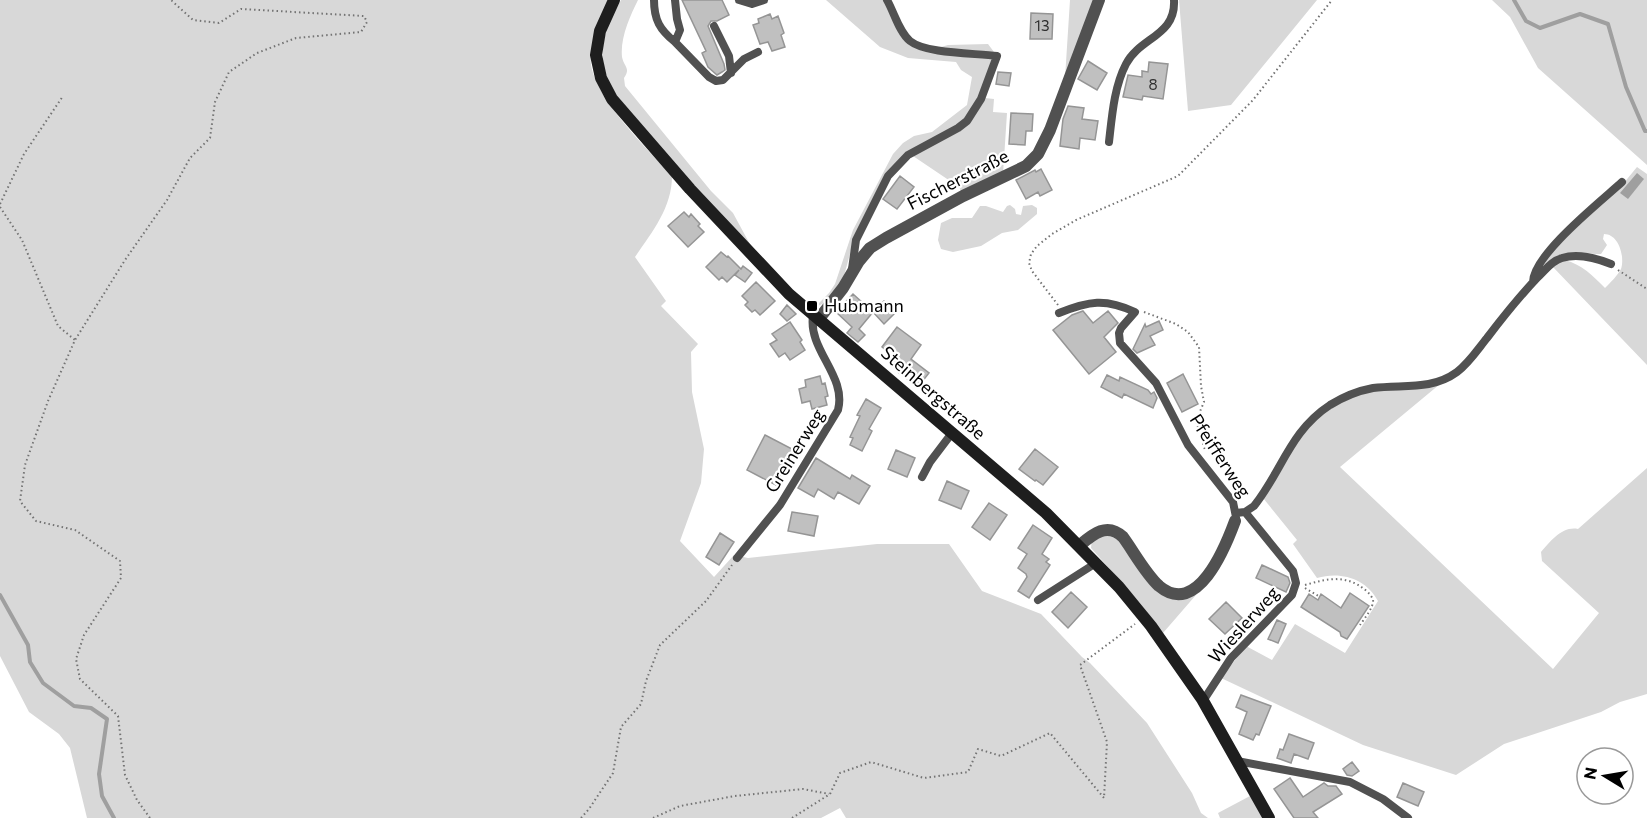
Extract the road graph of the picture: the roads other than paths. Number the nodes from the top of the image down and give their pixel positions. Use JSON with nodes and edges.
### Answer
{"nodes":[{"id":1,"x":614,"y":0,"type":"edge"},
{"id":2,"x":654,"y":0,"type":"edge"},
{"id":3,"x":675,"y":0,"type":"edge"},
{"id":4,"x":739,"y":0,"type":"edge"},
{"id":5,"x":764,"y":0,"type":"edge"},
{"id":6,"x":887,"y":0,"type":"edge"},
{"id":7,"x":1099,"y":0,"type":"edge"},
{"id":8,"x":1174,"y":0,"type":"edge"},
{"id":9,"x":714,"y":26,"type":"dead end"},
{"id":10,"x":675,"y":42,"type":"junction"},
{"id":11,"x":758,"y":52,"type":"dead end"},
{"id":12,"x":731,"y":74,"type":"junction"},
{"id":13,"x":1109,"y":142,"type":"dead end"},
{"id":14,"x":1622,"y":182,"type":"dead end"},
{"id":15,"x":1611,"y":264,"type":"road end"},
{"id":16,"x":852,"y":273,"type":"junction"},
{"id":17,"x":1533,"y":282,"type":"junction"},
{"id":18,"x":1061,"y":312,"type":"road end"},
{"id":19,"x":816,"y":318,"type":"junction"},
{"id":20,"x":952,"y":433,"type":"junction"},
{"id":21,"x":922,"y":477,"type":"dead end"},
{"id":22,"x":1239,"y":516,"type":"junction"},
{"id":23,"x":1080,"y":545,"type":"junction"},
{"id":24,"x":737,"y":558,"type":"road end"},
{"id":25,"x":1096,"y":563,"type":"junction"},
{"id":26,"x":1038,"y":600,"type":"dead end"},
{"id":27,"x":1203,"y":701,"type":"junction"},
{"id":28,"x":1237,"y":761,"type":"junction"},
{"id":29,"x":1269,"y":818,"type":"edge"},
{"id":30,"x":1408,"y":818,"type":"edge"}],
"edges":[{"from":1,"to":19,"type":"street","name":"Steinbergstraße"},
{"from":2,"to":10,"type":"lane"},
{"from":3,"to":10,"type":"lane"},
{"from":4,"to":5,"type":"lane"},
{"from":6,"to":16,"type":"lane","name":"Fischerstraße"},
{"from":7,"to":16,"type":"street","name":"Fischerstraße"},
{"from":8,"to":13,"type":"lane"},
{"from":9,"to":12,"type":"lane"},
{"from":10,"to":12,"type":"lane"},
{"from":11,"to":12,"type":"lane"},
{"from":14,"to":17,"type":"lane"},
{"from":15,"to":17,"type":"lane"},
{"from":16,"to":19,"type":"street","name":"Fischerstraße"},
{"from":17,"to":22,"type":"lane"},
{"from":18,"to":22,"type":"lane","name":"Pfeifferweg"},
{"from":19,"to":20,"type":"street","name":"Steinbergstraße"},
{"from":19,"to":24,"type":"lane","name":"Greinerweg"},
{"from":20,"to":21,"type":"lane"},
{"from":20,"to":23,"type":"street","name":"Steinbergstraße"},
{"from":22,"to":23,"type":"street","name":"Pfeifferweg"},
{"from":22,"to":27,"type":"lane","name":"Wieslerweg"},
{"from":23,"to":25,"type":"street","name":"Steinbergstraße"},
{"from":25,"to":26,"type":"lane"},
{"from":25,"to":27,"type":"street","name":"Steinbergstraße"},
{"from":27,"to":28,"type":"street","name":"Steinbergstraße"},
{"from":28,"to":29,"type":"street","name":"Steinbergstraße"},
{"from":28,"to":30,"type":"lane"}]}
